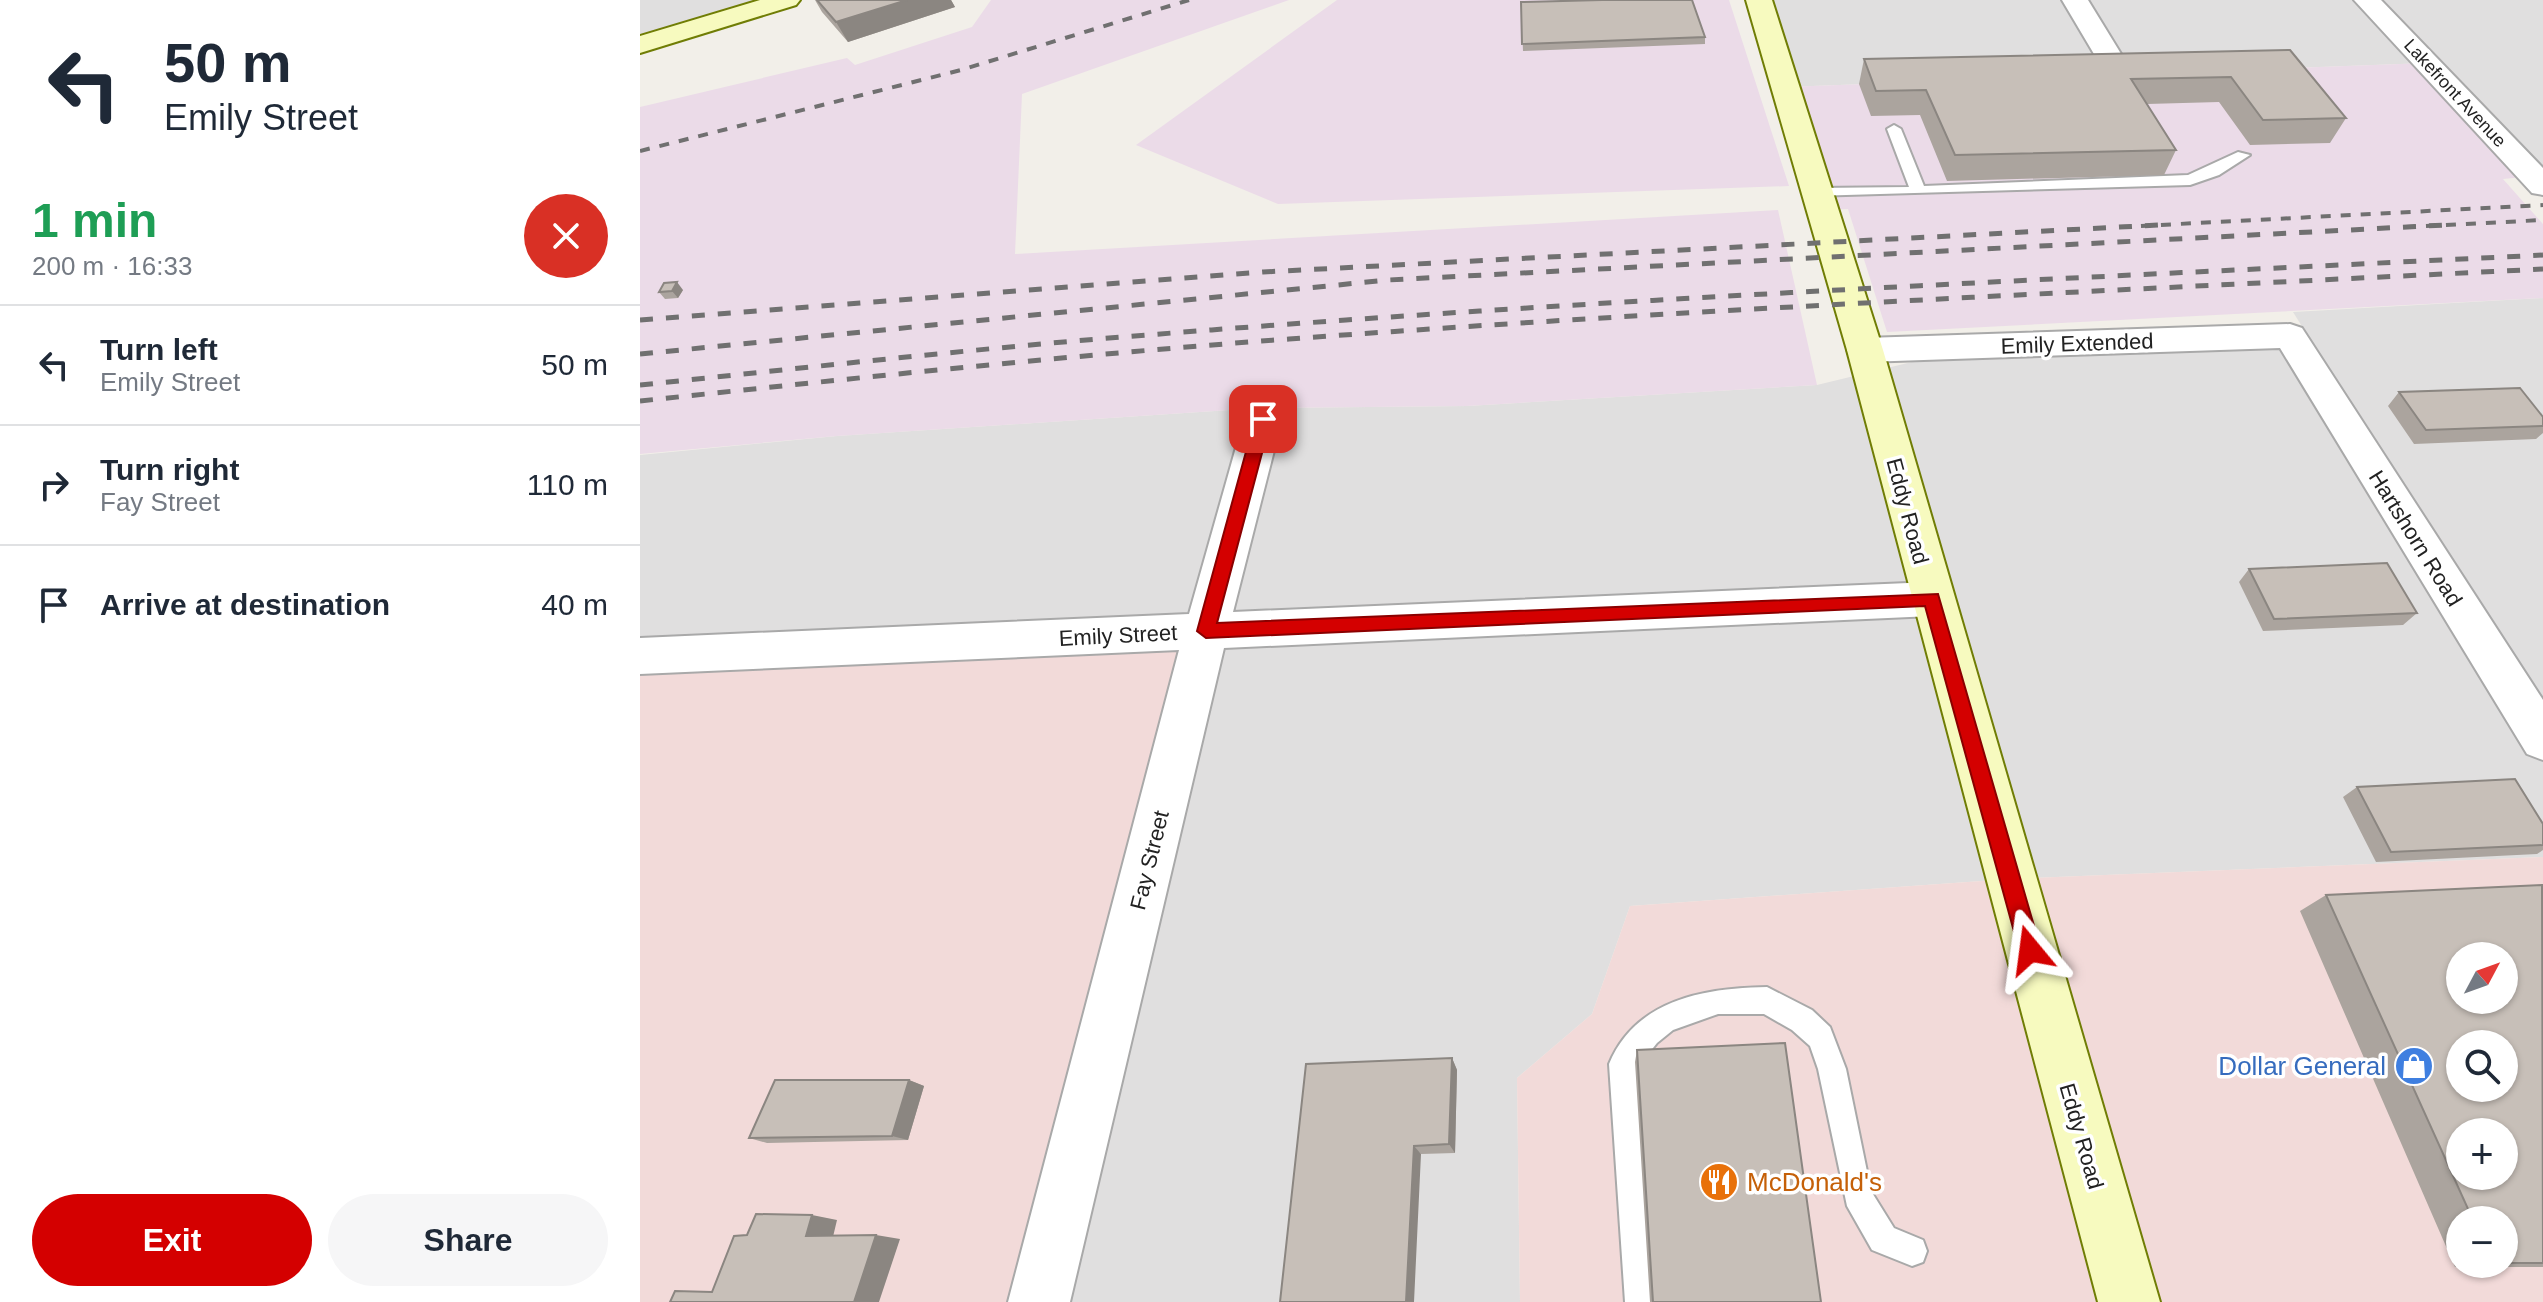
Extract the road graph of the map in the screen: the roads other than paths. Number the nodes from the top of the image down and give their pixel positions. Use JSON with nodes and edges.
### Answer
{"nodes":[{"id":1,"x":787,"y":0,"type":"edge"},
{"id":2,"x":1759,"y":0,"type":"edge"},
{"id":3,"x":2075,"y":0,"type":"edge"},
{"id":4,"x":2367,"y":0,"type":"edge"},
{"id":5,"x":640,"y":45,"type":"edge"},
{"id":6,"x":2120,"y":75,"type":"edge"},
{"id":7,"x":1894,"y":129,"type":"edge"},
{"id":8,"x":2243,"y":155,"type":"dead end"},
{"id":9,"x":2543,"y":186,"type":"edge"},
{"id":10,"x":1918,"y":191,"type":"junction"},
{"id":11,"x":1817,"y":193,"type":"junction"},
{"id":12,"x":2290,"y":336,"type":"joint"},
{"id":13,"x":1865,"y":350,"type":"junction"},
{"id":14,"x":1263,"y":419,"type":"dead end"},
{"id":15,"x":1932,"y":599,"type":"junction"},
{"id":16,"x":1206,"y":631,"type":"junction"},
{"id":17,"x":640,"y":656,"type":"edge"},
{"id":18,"x":2543,"y":740,"type":"edge"},
{"id":19,"x":1912,"y":1251,"type":"dead end"},
{"id":20,"x":1039,"y":1302,"type":"edge"},
{"id":21,"x":1641,"y":1302,"type":"edge"},
{"id":22,"x":2129,"y":1302,"type":"edge"}],
"edges":[{"from":1,"to":5,"type":"street"},
{"from":2,"to":11,"type":"street","name":"Eddy Road"},
{"from":3,"to":6,"type":"street"},
{"from":4,"to":9,"type":"street","name":"Lakefront Avenue"},
{"from":7,"to":10,"type":"lane"},
{"from":8,"to":10,"type":"lane"},
{"from":10,"to":11,"type":"lane"},
{"from":11,"to":13,"type":"street","name":"Eddy Road"},
{"from":12,"to":13,"type":"street","name":"Emily Extended"},
{"from":12,"to":18,"type":"street","name":"Hartshorn Road"},
{"from":13,"to":15,"type":"street","name":"Eddy Road"},
{"from":14,"to":16,"type":"street","name":"Fay Street"},
{"from":15,"to":16,"type":"street","name":"Emily Street"},
{"from":15,"to":22,"type":"street","name":"Eddy Road"},
{"from":16,"to":17,"type":"street","name":"Emily Street"},
{"from":16,"to":20,"type":"street","name":"Fay Street"},
{"from":19,"to":21,"type":"lane"}]}
